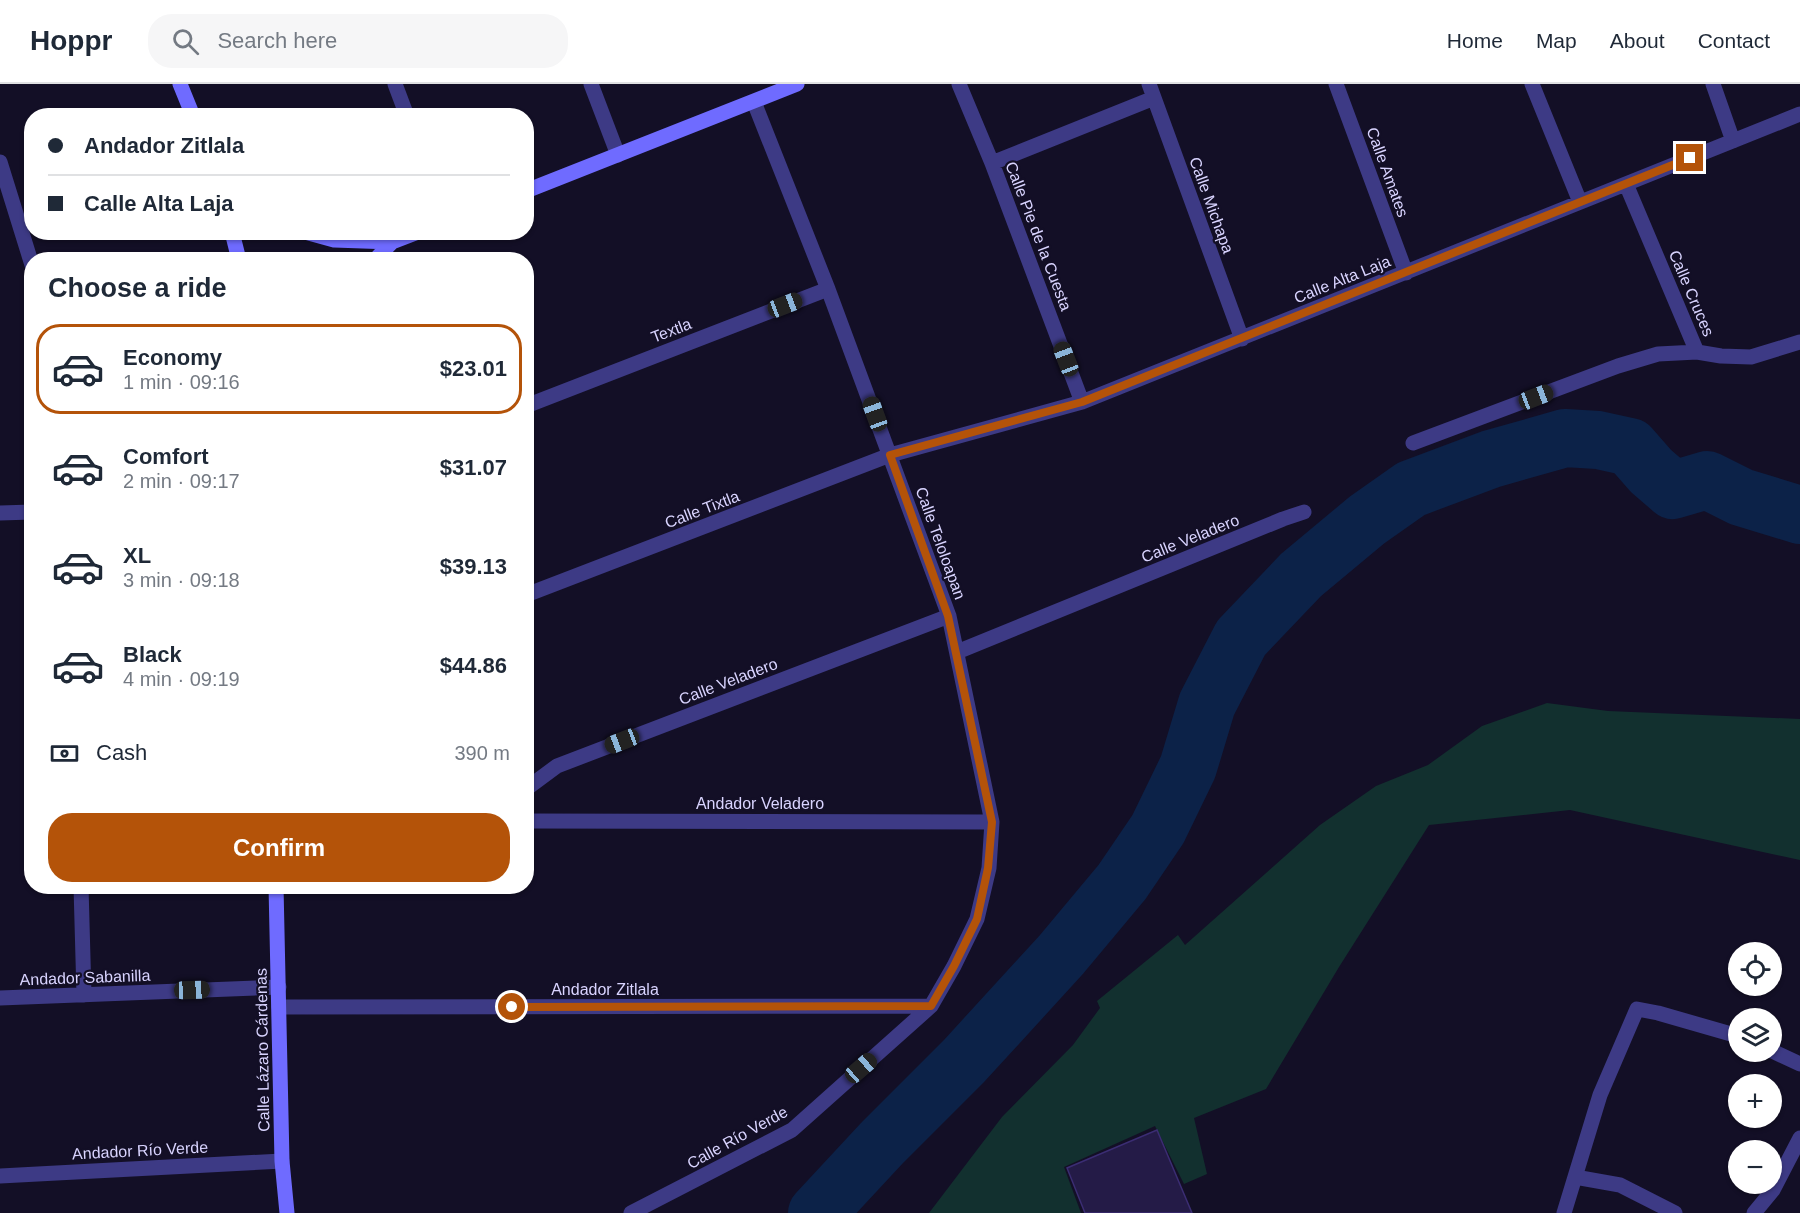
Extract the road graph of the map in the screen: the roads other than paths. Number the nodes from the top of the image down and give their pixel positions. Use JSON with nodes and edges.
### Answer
{"nodes":[{"id":1,"x":180,"y":84,"type":"edge"},
{"id":2,"x":395,"y":84,"type":"edge"},
{"id":3,"x":591,"y":84,"type":"edge"},
{"id":4,"x":796,"y":84,"type":"edge"},
{"id":5,"x":958,"y":84,"type":"edge"},
{"id":6,"x":1336,"y":84,"type":"edge"},
{"id":7,"x":1532,"y":84,"type":"edge"},
{"id":8,"x":1713,"y":84,"type":"edge"},
{"id":9,"x":1152,"y":91,"type":"edge"},
{"id":10,"x":754,"y":102,"type":"junction"},
{"id":11,"x":190,"y":108,"type":"edge"},
{"id":12,"x":404,"y":108,"type":"edge"},
{"id":13,"x":1800,"y":114,"type":"edge"},
{"id":14,"x":1733,"y":141,"type":"junction"},
{"id":15,"x":618,"y":155,"type":"junction"},
{"id":16,"x":0,"y":162,"type":"edge"},
{"id":17,"x":992,"y":163,"type":"junction"},
{"id":18,"x":1626,"y":184,"type":"junction"},
{"id":19,"x":534,"y":188,"type":"edge"},
{"id":20,"x":1580,"y":202,"type":"junction"},
{"id":21,"x":24,"y":239,"type":"edge"},
{"id":22,"x":334,"y":240,"type":"edge"},
{"id":23,"x":397,"y":240,"type":"edge"},
{"id":24,"x":392,"y":242,"type":"junction"},
{"id":25,"x":383,"y":252,"type":"edge"},
{"id":26,"x":1406,"y":273,"type":"junction"},
{"id":27,"x":828,"y":289,"type":"junction"},
{"id":28,"x":1242,"y":339,"type":"junction"},
{"id":29,"x":1800,"y":342,"type":"edge"},
{"id":30,"x":1697,"y":352,"type":"junction"},
{"id":31,"x":1082,"y":402,"type":"junction"},
{"id":32,"x":534,"y":403,"type":"edge"},
{"id":33,"x":1413,"y":442,"type":"dead end"},
{"id":34,"x":890,"y":455,"type":"junction"},
{"id":35,"x":24,"y":512,"type":"edge"},
{"id":36,"x":1304,"y":512,"type":"dead end"},
{"id":37,"x":0,"y":513,"type":"edge"},
{"id":38,"x":534,"y":592,"type":"edge"},
{"id":39,"x":948,"y":616,"type":"junction"},
{"id":40,"x":957,"y":652,"type":"junction"},
{"id":41,"x":534,"y":783,"type":"edge"},
{"id":42,"x":534,"y":821,"type":"edge"},
{"id":43,"x":992,"y":822,"type":"junction"},
{"id":44,"x":81,"y":894,"type":"edge"},
{"id":45,"x":276,"y":894,"type":"edge"},
{"id":46,"x":279,"y":987,"type":"junction"},
{"id":47,"x":84,"y":995,"type":"junction"},
{"id":48,"x":0,"y":998,"type":"edge"},
{"id":49,"x":931,"y":1006,"type":"junction"},
{"id":50,"x":279,"y":1007,"type":"junction"},
{"id":51,"x":1728,"y":1033,"type":"edge"},
{"id":52,"x":1782,"y":1056,"type":"edge"},
{"id":53,"x":1800,"y":1064,"type":"edge"},
{"id":54,"x":1800,"y":1138,"type":"edge"},
{"id":55,"x":282,"y":1161,"type":"junction"},
{"id":56,"x":0,"y":1176,"type":"edge"},
{"id":57,"x":1575,"y":1177,"type":"junction"},
{"id":58,"x":287,"y":1213,"type":"edge"},
{"id":59,"x":631,"y":1213,"type":"edge"},
{"id":60,"x":1564,"y":1213,"type":"edge"},
{"id":61,"x":1675,"y":1213,"type":"edge"},
{"id":62,"x":1754,"y":1213,"type":"edge"}],
"edges":[{"from":1,"to":11,"type":"main road"},
{"from":2,"to":12,"type":"street"},
{"from":3,"to":15,"type":"street"},
{"from":4,"to":10,"type":"main road"},
{"from":5,"to":17,"type":"street","name":"Calle Pie de la Cuesta"},
{"from":6,"to":26,"type":"street","name":"Calle Amates"},
{"from":7,"to":20,"type":"street"},
{"from":8,"to":14,"type":"street"},
{"from":9,"to":17,"type":"street"},
{"from":9,"to":28,"type":"street","name":"Calle Michapa"},
{"from":10,"to":15,"type":"main road"},
{"from":10,"to":27,"type":"street","name":"Calle Teloloapan"},
{"from":13,"to":14,"type":"street","name":"Calle Alta Laja"},
{"from":14,"to":18,"type":"street","name":"Calle Alta Laja"},
{"from":15,"to":19,"type":"main road"},
{"from":16,"to":21,"type":"street"},
{"from":17,"to":31,"type":"street","name":"Calle Pie de la Cuesta"},
{"from":18,"to":20,"type":"street","name":"Calle Alta Laja"},
{"from":18,"to":30,"type":"street","name":"Calle Cruces"},
{"from":20,"to":26,"type":"street","name":"Calle Alta Laja"},
{"from":22,"to":24,"type":"main road"},
{"from":23,"to":24,"type":"main road"},
{"from":24,"to":25,"type":"main road"},
{"from":26,"to":28,"type":"street","name":"Calle Alta Laja"},
{"from":27,"to":32,"type":"street","name":"Textla"},
{"from":27,"to":34,"type":"street","name":"Calle Teloloapan"},
{"from":28,"to":31,"type":"street","name":"Calle Alta Laja"},
{"from":29,"to":30,"type":"street","name":"Calle Cruces"},
{"from":30,"to":33,"type":"street"},
{"from":31,"to":34,"type":"street","name":"Calle Alta Laja"},
{"from":34,"to":38,"type":"street","name":"Calle Tixtla"},
{"from":34,"to":39,"type":"street","name":"Calle Teloloapan"},
{"from":35,"to":37,"type":"street"},
{"from":36,"to":40,"type":"street","name":"Calle Veladero"},
{"from":39,"to":40,"type":"street","name":"Calle Teloloapan"},
{"from":39,"to":41,"type":"street","name":"Calle Veladero"},
{"from":40,"to":43,"type":"street","name":"Calle Teloloapan"},
{"from":42,"to":43,"type":"street","name":"Andador Veladero"},
{"from":43,"to":49,"type":"street","name":"Calle Teloloapan"},
{"from":44,"to":47,"type":"street"},
{"from":45,"to":46,"type":"main road","name":"Calle Lázaro Cárdenas"},
{"from":46,"to":47,"type":"street","name":"Andador Sabanilla"},
{"from":46,"to":50,"type":"main road","name":"Calle Lázaro Cárdenas"},
{"from":47,"to":48,"type":"street","name":"Andador Sabanilla"},
{"from":49,"to":50,"type":"street","name":"Andador Zitlala"},
{"from":49,"to":59,"type":"street","name":"Calle Río Verde"},
{"from":50,"to":55,"type":"main road","name":"Calle Lázaro Cárdenas"},
{"from":51,"to":57,"type":"street"},
{"from":52,"to":53,"type":"street"},
{"from":54,"to":62,"type":"street"},
{"from":55,"to":56,"type":"street","name":"Andador Río Verde"},
{"from":55,"to":58,"type":"main road","name":"Calle Lázaro Cárdenas"},
{"from":57,"to":60,"type":"street"},
{"from":57,"to":61,"type":"street"}]}
